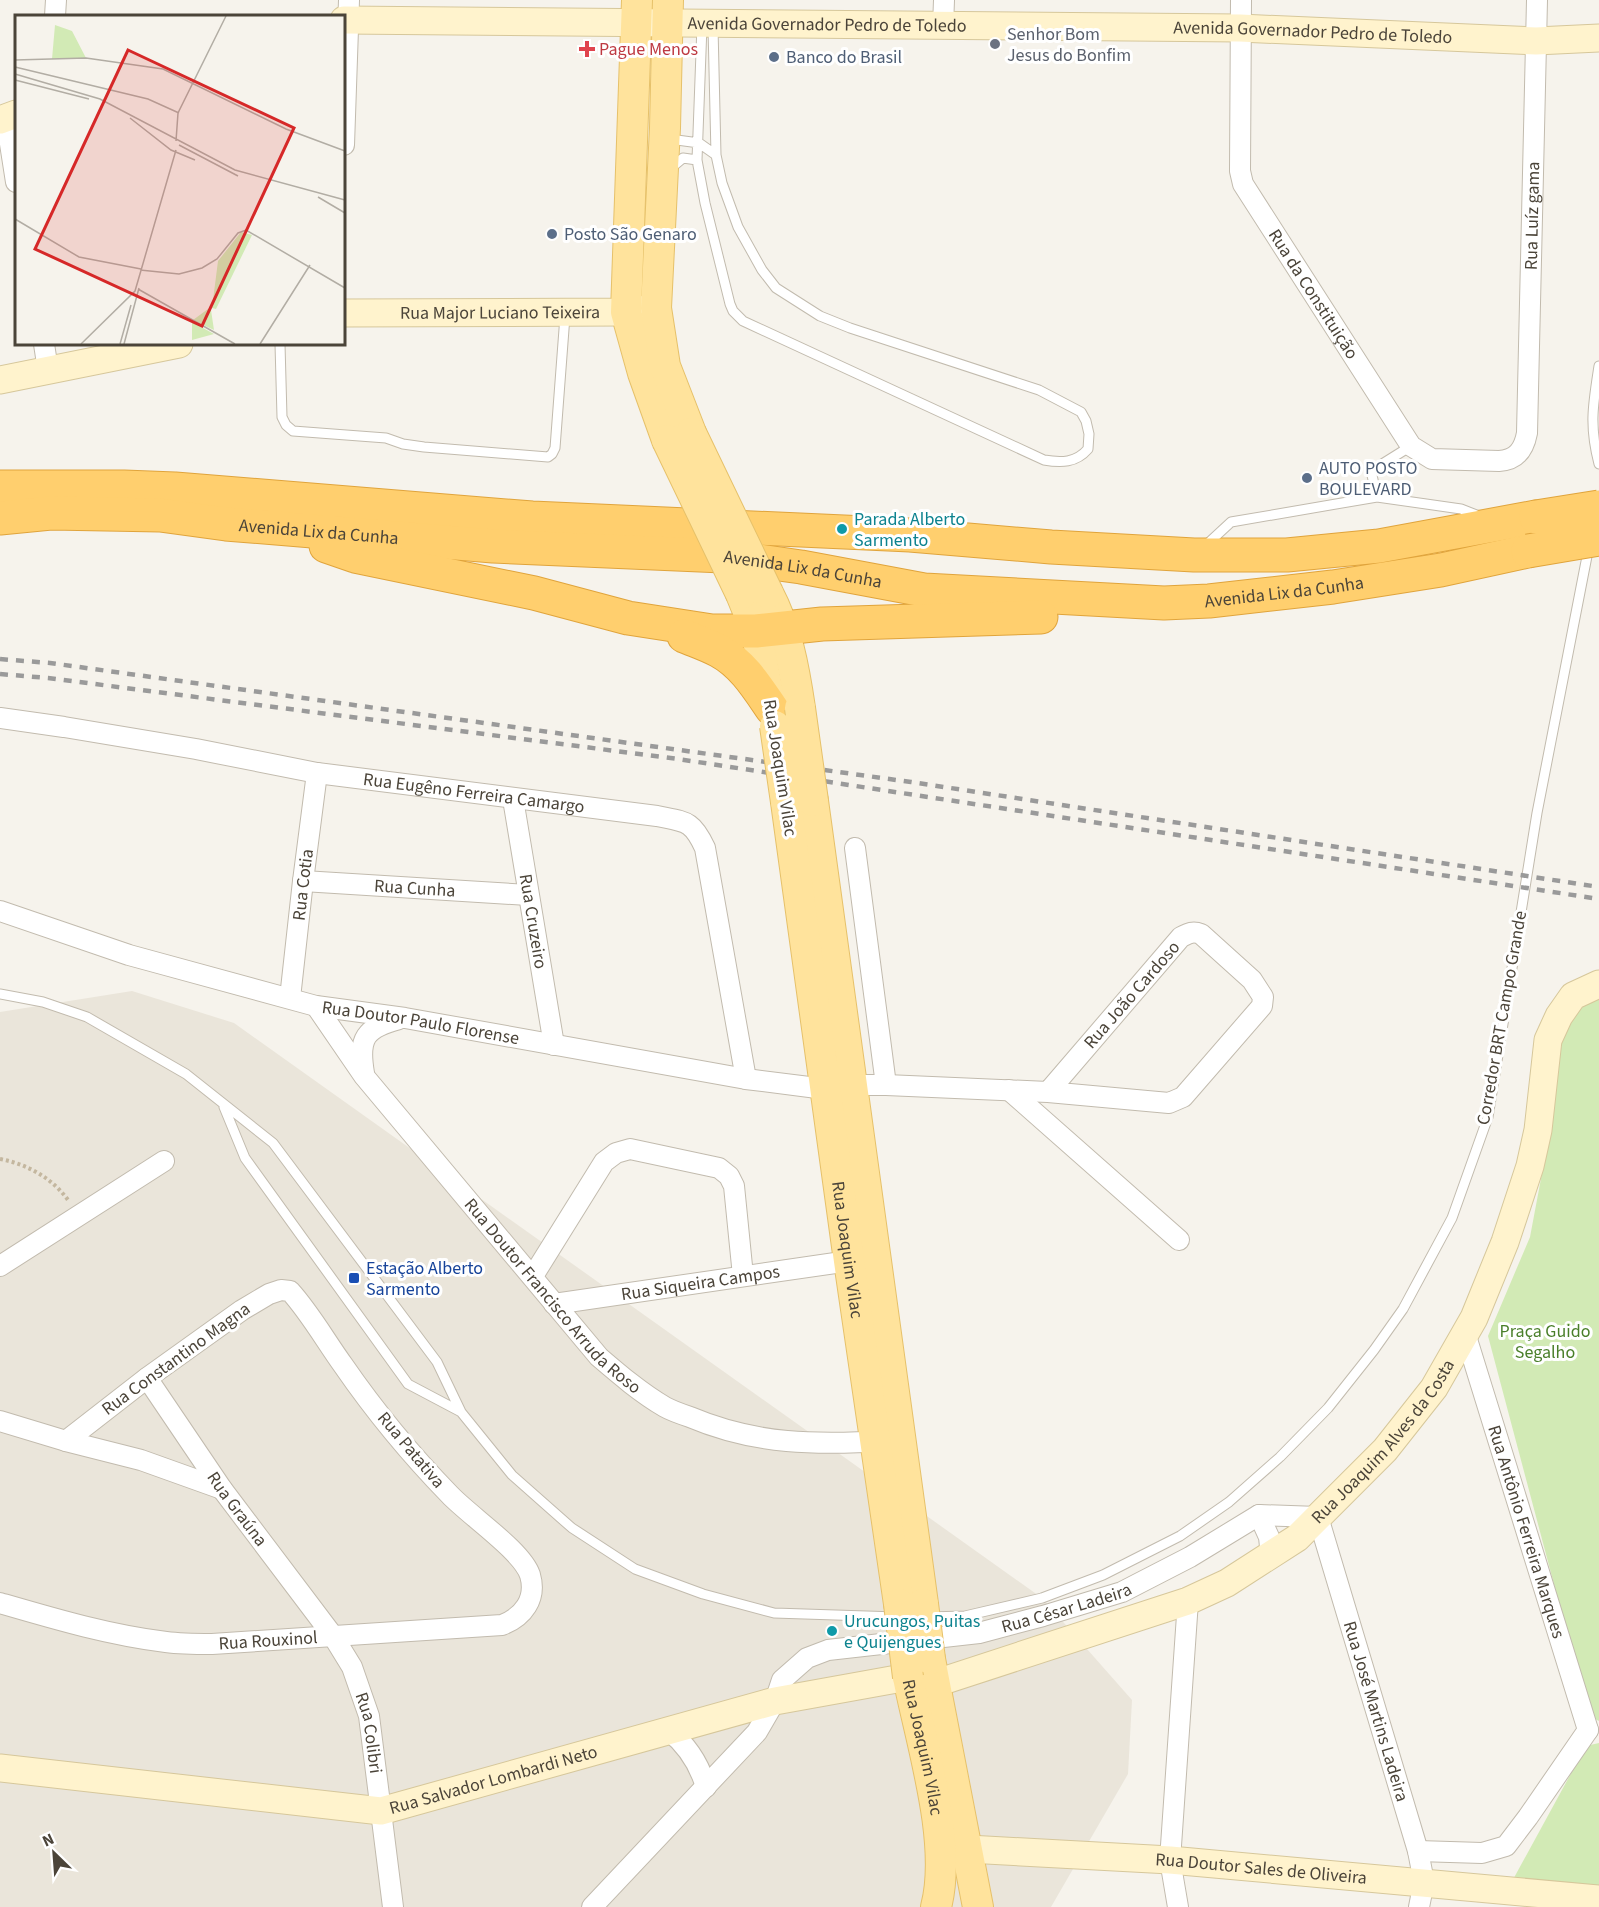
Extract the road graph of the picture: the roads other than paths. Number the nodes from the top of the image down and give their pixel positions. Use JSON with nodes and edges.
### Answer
{"nodes":[{"id":1,"x":56,"y":0,"type":"edge"},
{"id":2,"x":944,"y":0,"type":"edge"},
{"id":3,"x":1241,"y":0,"type":"edge"},
{"id":4,"x":1537,"y":0,"type":"edge"},
{"id":5,"x":637,"y":11,"type":"edge"},
{"id":6,"x":668,"y":11,"type":"edge"},
{"id":7,"x":347,"y":13,"type":"edge"},
{"id":8,"x":55,"y":15,"type":"edge"},
{"id":9,"x":707,"y":25,"type":"junction"},
{"id":10,"x":943,"y":27,"type":"junction"},
{"id":11,"x":1240,"y":28,"type":"junction"},
{"id":12,"x":1599,"y":38,"type":"edge"},
{"id":13,"x":1536,"y":40,"type":"junction"},
{"id":14,"x":345,"y":101,"type":"edge"},
{"id":15,"x":7,"y":117,"type":"edge"},
{"id":16,"x":665,"y":128,"type":"junction"},
{"id":17,"x":699,"y":143,"type":"junction"},
{"id":18,"x":716,"y":155,"type":"junction"},
{"id":19,"x":697,"y":160,"type":"junction"},
{"id":20,"x":15,"y":175,"type":"edge"},
{"id":21,"x":661,"y":178,"type":"junction"},
{"id":22,"x":656,"y":308,"type":"junction"},
{"id":23,"x":565,"y":312,"type":"junction"},
{"id":24,"x":626,"y":312,"type":"junction"},
{"id":25,"x":345,"y":313,"type":"edge"},
{"id":26,"x":44,"y":345,"type":"edge"},
{"id":27,"x":174,"y":345,"type":"edge"},
{"id":28,"x":280,"y":345,"type":"edge"},
{"id":29,"x":1599,"y":366,"type":"edge"},
{"id":30,"x":48,"y":370,"type":"junction"},
{"id":31,"x":0,"y":380,"type":"edge"},
{"id":32,"x":679,"y":436,"type":"junction"},
{"id":33,"x":1412,"y":446,"type":"junction"},
{"id":34,"x":1599,"y":464,"type":"edge"},
{"id":35,"x":0,"y":487,"type":"edge"},
{"id":36,"x":1599,"y":491,"type":"edge"},
{"id":37,"x":1377,"y":497,"type":"junction"},
{"id":38,"x":0,"y":518,"type":"edge"},
{"id":39,"x":1596,"y":521,"type":"edge"},
{"id":40,"x":1501,"y":523,"type":"junction"},
{"id":41,"x":270,"y":528,"type":"junction"},
{"id":42,"x":1194,"y":555,"type":"junction"},
{"id":43,"x":1164,"y":603,"type":"junction"},
{"id":44,"x":628,"y":618,"type":"junction"},
{"id":45,"x":770,"y":630,"type":"junction"},
{"id":46,"x":782,"y":714,"type":"junction"},
{"id":47,"x":0,"y":718,"type":"edge"},
{"id":48,"x":317,"y":772,"type":"junction"},
{"id":49,"x":513,"y":799,"type":"junction"},
{"id":50,"x":855,"y":848,"type":"dead end"},
{"id":51,"x":303,"y":881,"type":"junction"},
{"id":52,"x":528,"y":895,"type":"junction"},
{"id":53,"x":0,"y":911,"type":"edge"},
{"id":54,"x":1599,"y":984,"type":"edge"},
{"id":55,"x":0,"y":994,"type":"edge"},
{"id":56,"x":290,"y":998,"type":"junction"},
{"id":57,"x":316,"y":1006,"type":"junction"},
{"id":58,"x":405,"y":1018,"type":"junction"},
{"id":59,"x":554,"y":1046,"type":"junction"},
{"id":60,"x":364,"y":1076,"type":"junction"},
{"id":61,"x":746,"y":1079,"type":"junction"},
{"id":62,"x":886,"y":1085,"type":"junction"},
{"id":63,"x":838,"y":1087,"type":"junction"},
{"id":64,"x":1009,"y":1090,"type":"junction"},
{"id":65,"x":1048,"y":1092,"type":"junction"},
{"id":66,"x":223,"y":1105,"type":"junction"},
{"id":67,"x":164,"y":1161,"type":"dead end"},
{"id":68,"x":1179,"y":1240,"type":"dead end"},
{"id":69,"x":849,"y":1261,"type":"junction"},
{"id":70,"x":0,"y":1266,"type":"edge"},
{"id":71,"x":533,"y":1276,"type":"junction"},
{"id":72,"x":743,"y":1276,"type":"junction"},
{"id":73,"x":292,"y":1293,"type":"joint"},
{"id":74,"x":554,"y":1304,"type":"junction"},
{"id":75,"x":1465,"y":1333,"type":"junction"},
{"id":76,"x":147,"y":1378,"type":"junction"},
{"id":77,"x":461,"y":1412,"type":"junction"},
{"id":78,"x":0,"y":1421,"type":"edge"},
{"id":79,"x":66,"y":1441,"type":"junction"},
{"id":80,"x":888,"y":1441,"type":"junction"},
{"id":81,"x":222,"y":1489,"type":"junction"},
{"id":82,"x":1259,"y":1515,"type":"junction"},
{"id":83,"x":1318,"y":1517,"type":"junction"},
{"id":84,"x":1271,"y":1556,"type":"junction"},
{"id":85,"x":529,"y":1599,"type":"joint"},
{"id":86,"x":1188,"y":1601,"type":"junction"},
{"id":87,"x":0,"y":1604,"type":"edge"},
{"id":88,"x":913,"y":1610,"type":"junction"},
{"id":89,"x":333,"y":1636,"type":"junction"},
{"id":90,"x":921,"y":1678,"type":"junction"},
{"id":91,"x":775,"y":1701,"type":"junction"},
{"id":92,"x":668,"y":1730,"type":"junction"},
{"id":93,"x":1593,"y":1731,"type":"edge"},
{"id":94,"x":0,"y":1768,"type":"edge"},
{"id":95,"x":706,"y":1787,"type":"junction"},
{"id":96,"x":381,"y":1811,"type":"junction"},
{"id":97,"x":937,"y":1814,"type":"junction"},
{"id":98,"x":968,"y":1849,"type":"junction"},
{"id":99,"x":1418,"y":1851,"type":"junction"},
{"id":100,"x":1170,"y":1860,"type":"junction"},
{"id":101,"x":939,"y":1893,"type":"edge"},
{"id":102,"x":1421,"y":1895,"type":"edge"},
{"id":103,"x":1497,"y":1898,"type":"edge"},
{"id":104,"x":1599,"y":1899,"type":"edge"},
{"id":105,"x":393,"y":1907,"type":"edge"},
{"id":106,"x":592,"y":1907,"type":"edge"},
{"id":107,"x":950,"y":1907,"type":"edge"},
{"id":108,"x":978,"y":1907,"type":"edge"},
{"id":109,"x":1178,"y":1907,"type":"edge"}],
"edges":[{"from":1,"to":8,"type":"street"},
{"from":2,"to":10,"type":"street"},
{"from":3,"to":11,"type":"street","name":"Rua da Constituição"},
{"from":4,"to":13,"type":"street","name":"Rua Luíz gama"},
{"from":5,"to":6,"type":"main road","name":"Avenida Governador Pedro de Toledo"},
{"from":5,"to":7,"type":"main road","name":"Avenida Governador Pedro de Toledo"},
{"from":5,"to":24,"type":"main road"},
{"from":6,"to":9,"type":"main road","name":"Avenida Governador Pedro de Toledo"},
{"from":6,"to":16,"type":"main road"},
{"from":7,"to":14,"type":"street"},
{"from":9,"to":10,"type":"main road","name":"Avenida Governador Pedro de Toledo"},
{"from":9,"to":17,"type":"lane"},
{"from":9,"to":18,"type":"lane"},
{"from":10,"to":11,"type":"main road","name":"Avenida Governador Pedro de Toledo"},
{"from":11,"to":13,"type":"main road","name":"Avenida Governador Pedro de Toledo"},
{"from":11,"to":33,"type":"street","name":"Rua da Constituição"},
{"from":12,"to":13,"type":"main road","name":"Avenida Governador Pedro de Toledo"},
{"from":13,"to":33,"type":"street","name":"Rua Luíz gama"},
{"from":15,"to":20,"type":"street"},
{"from":16,"to":17,"type":"lane"},
{"from":16,"to":21,"type":"main road"},
{"from":17,"to":18,"type":"lane"},
{"from":17,"to":19,"type":"lane"},
{"from":18,"to":19,"type":"lane"},
{"from":19,"to":21,"type":"lane"},
{"from":21,"to":22,"type":"main road"},
{"from":22,"to":24,"type":"main road","name":"Rua Major Luciano Teixeira"},
{"from":22,"to":32,"type":"main road"},
{"from":23,"to":24,"type":"main road","name":"Rua Major Luciano Teixeira"},
{"from":23,"to":25,"type":"main road","name":"Rua Major Luciano Teixeira"},
{"from":23,"to":28,"type":"lane"},
{"from":24,"to":32,"type":"main road"},
{"from":26,"to":30,"type":"street"},
{"from":27,"to":30,"type":"main road"},
{"from":29,"to":34,"type":"lane"},
{"from":30,"to":31,"type":"main road"},
{"from":32,"to":45,"type":"main road","name":"Rua Joaquim Vilac","bridge":true},
{"from":33,"to":37,"type":"lane"},
{"from":35,"to":42,"type":"highway","name":"Avenida Lix da Cunha"},
{"from":36,"to":39,"type":"lane","name":"Corredor BRT Campo Grande"},
{"from":37,"to":40,"type":"lane"},
{"from":37,"to":42,"type":"lane"},
{"from":38,"to":41,"type":"highway","name":"Avenida Lix da Cunha"},
{"from":39,"to":40,"type":"highway","name":"Avenida Lix da Cunha","bridge":true},
{"from":39,"to":43,"type":"highway","name":"Avenida Lix da Cunha","bridge":true},
{"from":39,"to":88,"type":"lane","name":"Corredor BRT Campo Grande"},
{"from":40,"to":42,"type":"highway","name":"Avenida Lix da Cunha"},
{"from":41,"to":43,"type":"highway","name":"Avenida Lix da Cunha"},
{"from":41,"to":44,"type":"highway"},
{"from":43,"to":45,"type":"highway"},
{"from":44,"to":45,"type":"highway"},
{"from":44,"to":46,"type":"highway"},
{"from":45,"to":46,"type":"main road","name":"Rua Joaquim Vilac"},
{"from":46,"to":63,"type":"main road","name":"Rua Joaquim Vilac","bridge":true},
{"from":47,"to":48,"type":"street","name":"Rua Eugêno Ferreira Camargo"},
{"from":48,"to":49,"type":"street","name":"Rua Eugêno Ferreira Camargo"},
{"from":48,"to":51,"type":"street","name":"Rua Cotia"},
{"from":49,"to":52,"type":"street","name":"Rua Cruzeiro"},
{"from":49,"to":61,"type":"street","name":"Rua Eugêno Ferreira Camargo"},
{"from":50,"to":62,"type":"street"},
{"from":51,"to":52,"type":"street","name":"Rua Cunha"},
{"from":51,"to":56,"type":"street","name":"Rua Cotia"},
{"from":52,"to":59,"type":"street","name":"Rua Cruzeiro"},
{"from":53,"to":56,"type":"street","name":"Rua Doutor Paulo Florense"},
{"from":54,"to":75,"type":"main road","name":"Rua Joaquim Alves da Costa"},
{"from":55,"to":66,"type":"lane","name":"Corredor BRT Campo Grande"},
{"from":56,"to":57,"type":"street","name":"Rua Doutor Paulo Florense"},
{"from":57,"to":58,"type":"street","name":"Rua Doutor Paulo Florense"},
{"from":57,"to":60,"type":"street","name":"Rua Doutor Francisco Arruda Roso"},
{"from":58,"to":59,"type":"street","name":"Rua Doutor Paulo Florense"},
{"from":58,"to":60,"type":"street"},
{"from":59,"to":61,"type":"street","name":"Rua Doutor Paulo Florense"},
{"from":60,"to":71,"type":"street","name":"Rua Doutor Francisco Arruda Roso"},
{"from":61,"to":63,"type":"street","name":"Rua Doutor Paulo Florense"},
{"from":62,"to":63,"type":"street","name":"Rua João Cardoso"},
{"from":62,"to":64,"type":"street","name":"Rua João Cardoso"},
{"from":63,"to":69,"type":"main road","name":"Rua Joaquim Vilac"},
{"from":63,"to":80,"type":"main road","name":"Rua Joaquim Vilac"},
{"from":64,"to":65,"type":"street","name":"Rua João Cardoso"},
{"from":64,"to":68,"type":"street"},
{"from":65,"to":65,"type":"street","name":"Rua João Cardoso"},
{"from":66,"to":77,"type":"lane","name":"Corredor BRT Campo Grande"},
{"from":66,"to":77,"type":"lane","name":"Corredor BRT Campo Grande"},
{"from":67,"to":70,"type":"street"},
{"from":69,"to":72,"type":"street","name":"Rua Siqueira Campos"},
{"from":69,"to":80,"type":"main road","name":"Rua Joaquim Vilac"},
{"from":71,"to":72,"type":"street"},
{"from":71,"to":74,"type":"street","name":"Rua Doutor Francisco Arruda Roso"},
{"from":72,"to":74,"type":"street","name":"Rua Siqueira Campos"},
{"from":73,"to":76,"type":"street","name":"Rua Constantino Magna"},
{"from":73,"to":85,"type":"street","name":"Rua Patativa"},
{"from":74,"to":80,"type":"street","name":"Rua Doutor Francisco Arruda Roso"},
{"from":75,"to":83,"type":"main road","name":"Rua Joaquim Alves da Costa"},
{"from":75,"to":93,"type":"street","name":"Rua Antônio Ferreira Marques"},
{"from":76,"to":79,"type":"street","name":"Rua Constantino Magna"},
{"from":76,"to":81,"type":"street","name":"Rua Graúna"},
{"from":77,"to":88,"type":"lane","name":"Corredor BRT Campo Grande"},
{"from":78,"to":79,"type":"street"},
{"from":79,"to":81,"type":"street"},
{"from":80,"to":88,"type":"main road","name":"Rua Joaquim Vilac"},
{"from":81,"to":89,"type":"street","name":"Rua Graúna"},
{"from":82,"to":83,"type":"street"},
{"from":82,"to":84,"type":"street"},
{"from":82,"to":91,"type":"street","name":"Rua César Ladeira"},
{"from":83,"to":84,"type":"main road","name":"Rua Joaquim Alves da Costa"},
{"from":83,"to":99,"type":"street","name":"Rua José Martins Ladeira"},
{"from":84,"to":86,"type":"main road","name":"Rua Joaquim Alves da Costa"},
{"from":85,"to":89,"type":"street","name":"Rua Rouxinol"},
{"from":86,"to":90,"type":"main road","name":"Rua Joaquim Alves da Costa"},
{"from":86,"to":100,"type":"street"},
{"from":87,"to":89,"type":"street","name":"Rua Rouxinol"},
{"from":88,"to":90,"type":"main road","name":"Rua Joaquim Vilac","bridge":true},
{"from":89,"to":96,"type":"street","name":"Rua Colibri"},
{"from":90,"to":91,"type":"main road","name":"Rua Salvador Lombardi Neto"},
{"from":90,"to":97,"type":"main road","name":"Rua Joaquim Vilac"},
{"from":90,"to":98,"type":"main road","name":"Rua Joaquim Vilac"},
{"from":91,"to":92,"type":"main road","name":"Rua Salvador Lombardi Neto"},
{"from":91,"to":95,"type":"street","name":"Rua César Ladeira"},
{"from":92,"to":95,"type":"street"},
{"from":92,"to":96,"type":"main road","name":"Rua Salvador Lombardi Neto"},
{"from":93,"to":99,"type":"street"},
{"from":94,"to":96,"type":"main road","name":"Rua Salvador Lombardi Neto"},
{"from":95,"to":106,"type":"street","name":"Rua César Ladeira"},
{"from":96,"to":105,"type":"street","name":"Rua Colibri"},
{"from":97,"to":98,"type":"main road"},
{"from":97,"to":101,"type":"main road","name":"Rua Joaquim Vilac"},
{"from":98,"to":100,"type":"main road","name":"Rua Doutor Sales de Oliveira"},
{"from":98,"to":108,"type":"main road","name":"Rua Joaquim Vilac"},
{"from":99,"to":102,"type":"street","name":"Rua José Martins Ladeira"},
{"from":100,"to":102,"type":"main road","name":"Rua Doutor Sales de Oliveira"},
{"from":100,"to":109,"type":"street"},
{"from":101,"to":107,"type":"main road"},
{"from":102,"to":103,"type":"main road","name":"Rua Doutor Sales de Oliveira"},
{"from":103,"to":104,"type":"main road","name":"Rua Doutor Sales de Oliveira"}]}
